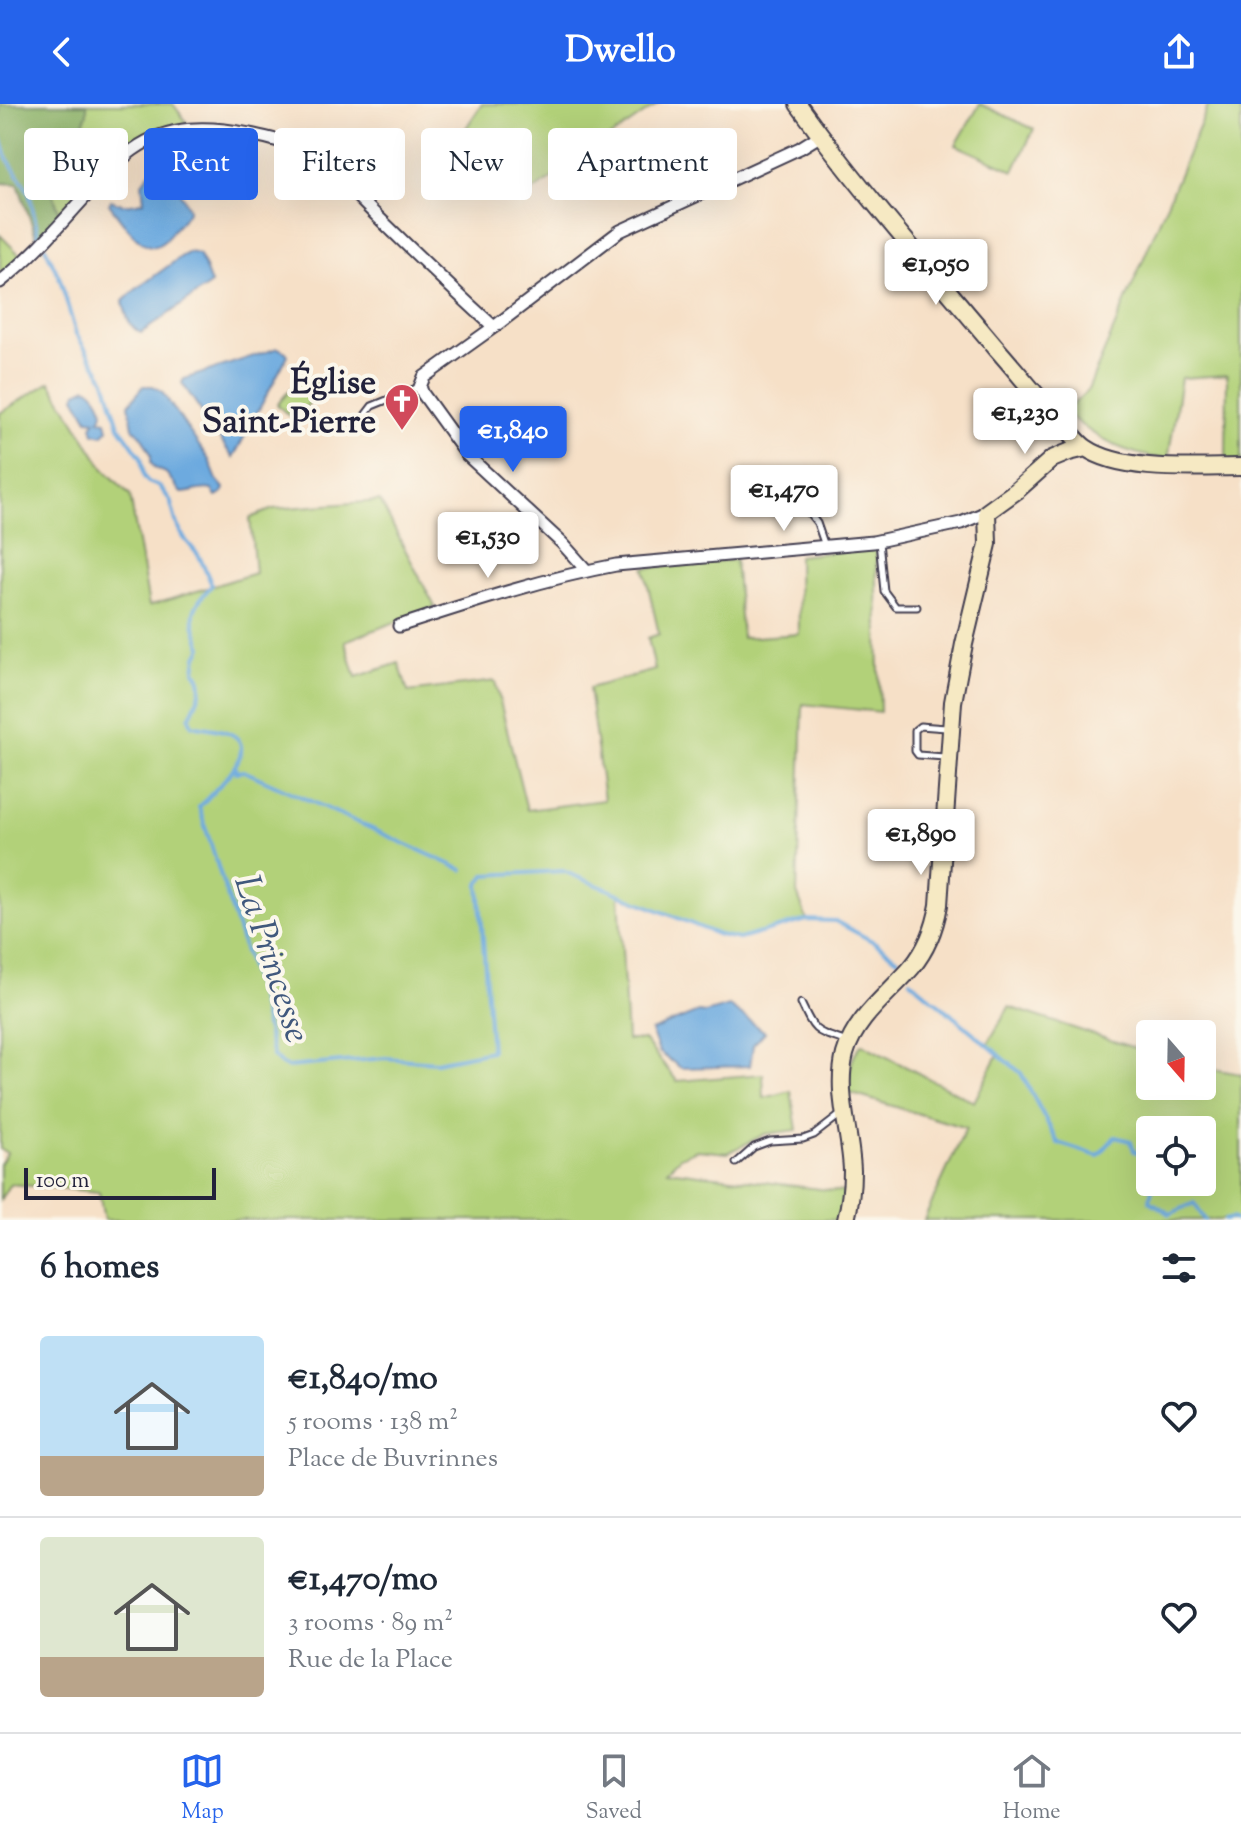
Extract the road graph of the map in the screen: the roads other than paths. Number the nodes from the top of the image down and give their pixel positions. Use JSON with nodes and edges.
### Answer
{"nodes":[{"id":1,"x":798,"y":104,"type":"edge"},
{"id":2,"x":821,"y":135,"type":"junction"},
{"id":3,"x":0,"y":282,"type":"edge"},
{"id":4,"x":494,"y":327,"type":"junction"},
{"id":5,"x":420,"y":387,"type":"junction"},
{"id":6,"x":353,"y":431,"type":"dead end"},
{"id":7,"x":1086,"y":448,"type":"junction"},
{"id":8,"x":1241,"y":467,"type":"edge"},
{"id":9,"x":987,"y":512,"type":"junction"},
{"id":10,"x":809,"y":513,"type":"dead end"},
{"id":11,"x":879,"y":541,"type":"junction"},
{"id":12,"x":825,"y":547,"type":"junction"},
{"id":13,"x":587,"y":571,"type":"junction"},
{"id":14,"x":917,"y":607,"type":"dead end"},
{"id":15,"x":399,"y":626,"type":"dead end"},
{"id":16,"x":951,"y":729,"type":"junction"},
{"id":17,"x":950,"y":757,"type":"junction"},
{"id":18,"x":801,"y":1003,"type":"dead end"},
{"id":19,"x":850,"y":1043,"type":"junction"},
{"id":20,"x":845,"y":1110,"type":"junction"},
{"id":21,"x":736,"y":1163,"type":"dead end"},
{"id":22,"x":846,"y":1220,"type":"edge"}],
"edges":[{"from":1,"to":2,"type":"street"},
{"from":2,"to":4,"type":"street"},
{"from":2,"to":7,"type":"street"},
{"from":3,"to":4,"type":"street"},
{"from":4,"to":5,"type":"street"},
{"from":5,"to":6,"type":"lane"},
{"from":5,"to":13,"type":"street"},
{"from":7,"to":8,"type":"street"},
{"from":7,"to":9,"type":"street"},
{"from":9,"to":11,"type":"street"},
{"from":9,"to":16,"type":"street"},
{"from":10,"to":12,"type":"lane"},
{"from":11,"to":12,"type":"street"},
{"from":11,"to":14,"type":"lane"},
{"from":12,"to":13,"type":"street"},
{"from":13,"to":15,"type":"street"},
{"from":16,"to":17,"type":"street"},
{"from":16,"to":17,"type":"lane"},
{"from":17,"to":19,"type":"street"},
{"from":18,"to":19,"type":"lane"},
{"from":19,"to":20,"type":"street"},
{"from":20,"to":21,"type":"lane"},
{"from":20,"to":22,"type":"street"}]}
